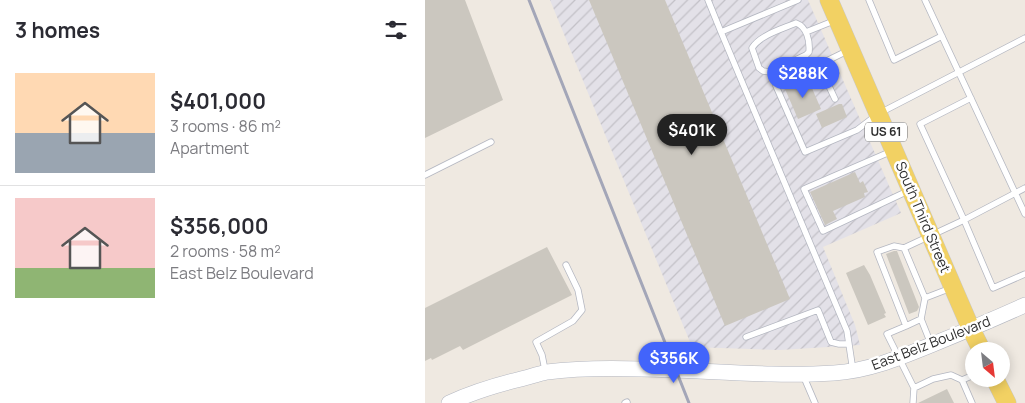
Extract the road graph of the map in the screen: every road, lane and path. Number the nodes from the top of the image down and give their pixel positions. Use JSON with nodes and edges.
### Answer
{"nodes":[{"id":1,"x":707,"y":0,"type":"edge"},
{"id":2,"x":798,"y":0,"type":"edge"},
{"id":3,"x":829,"y":0,"type":"edge"},
{"id":4,"x":869,"y":0,"type":"edge"},
{"id":5,"x":925,"y":0,"type":"edge"},
{"id":6,"x":837,"y":19,"type":"junction"},
{"id":7,"x":721,"y":32,"type":"junction"},
{"id":8,"x":806,"y":32,"type":"junction"},
{"id":9,"x":942,"y":36,"type":"junction"},
{"id":10,"x":1025,"y":38,"type":"edge"},
{"id":11,"x":851,"y":50,"type":"junction"},
{"id":12,"x":819,"y":65,"type":"junction"},
{"id":13,"x":959,"y":72,"type":"junction"},
{"id":14,"x":971,"y":98,"type":"junction"},
{"id":15,"x":835,"y":99,"type":"dead end"},
{"id":16,"x":878,"y":114,"type":"junction"},
{"id":17,"x":491,"y":142,"type":"dead end"},
{"id":18,"x":894,"y":150,"type":"junction"},
{"id":19,"x":425,"y":175,"type":"edge"},
{"id":20,"x":1025,"y":188,"type":"edge"},
{"id":21,"x":910,"y":189,"type":"junction"},
{"id":22,"x":1015,"y":193,"type":"junction"},
{"id":23,"x":1025,"y":214,"type":"edge"},
{"id":24,"x":964,"y":220,"type":"junction"},
{"id":25,"x":931,"y":236,"type":"junction"},
{"id":26,"x":904,"y":248,"type":"junction"},
{"id":27,"x":566,"y":265,"type":"dead end"},
{"id":28,"x":1025,"y":274,"type":"edge"},
{"id":29,"x":953,"y":287,"type":"junction"},
{"id":30,"x":925,"y":298,"type":"junction"},
{"id":31,"x":1025,"y":305,"type":"edge"},
{"id":32,"x":921,"y":319,"type":"junction"},
{"id":33,"x":906,"y":326,"type":"junction"},
{"id":34,"x":971,"y":329,"type":"junction"},
{"id":35,"x":746,"y":338,"type":"dead end"},
{"id":36,"x":978,"y":342,"type":"edge"},
{"id":37,"x":849,"y":344,"type":"junction"},
{"id":38,"x":931,"y":345,"type":"junction"},
{"id":39,"x":899,"y":358,"type":"junction"},
{"id":40,"x":853,"y":370,"type":"junction"},
{"id":41,"x":545,"y":373,"type":"junction"},
{"id":42,"x":803,"y":374,"type":"junction"},
{"id":43,"x":965,"y":379,"type":"edge"},
{"id":44,"x":962,"y":380,"type":"junction"},
{"id":45,"x":914,"y":388,"type":"junction"},
{"id":46,"x":999,"y":388,"type":"edge"},
{"id":47,"x":1004,"y":401,"type":"edge"},
{"id":48,"x":449,"y":403,"type":"edge"},
{"id":49,"x":815,"y":403,"type":"edge"},
{"id":50,"x":913,"y":403,"type":"edge"},
{"id":51,"x":972,"y":403,"type":"edge"}],
"edges":[{"from":1,"to":7,"type":"lane"},
{"from":2,"to":7,"type":"lane"},
{"from":3,"to":6,"type":"main road","name":"South Third Street","number":"US 61"},
{"from":4,"to":9,"type":"lane"},
{"from":5,"to":9,"type":"lane"},
{"from":6,"to":8,"type":"lane"},
{"from":6,"to":11,"type":"main road","name":"South Third Street","number":"US 61"},
{"from":7,"to":37,"type":"lane"},
{"from":8,"to":8,"type":"lane"},
{"from":9,"to":13,"type":"lane"},
{"from":10,"to":13,"type":"lane"},
{"from":11,"to":12,"type":"lane"},
{"from":11,"to":16,"type":"main road","name":"South Third Street","number":"US 61"},
{"from":12,"to":15,"type":"lane"},
{"from":12,"to":16,"type":"lane"},
{"from":13,"to":14,"type":"lane"},
{"from":13,"to":16,"type":"lane"},
{"from":14,"to":22,"type":"lane"},
{"from":14,"to":24,"type":"lane"},
{"from":16,"to":18,"type":"main road","name":"South Third Street","number":"US 61"},
{"from":17,"to":19,"type":"lane"},
{"from":18,"to":21,"type":"main road","name":"South Third Street","number":"US 61"},
{"from":18,"to":21,"type":"lane"},
{"from":20,"to":22,"type":"lane"},
{"from":21,"to":25,"type":"main road","name":"South Third Street","number":"US 61"},
{"from":22,"to":23,"type":"lane"},
{"from":22,"to":24,"type":"lane"},
{"from":24,"to":25,"type":"lane"},
{"from":24,"to":28,"type":"lane"},
{"from":25,"to":26,"type":"lane"},
{"from":25,"to":29,"type":"main road","name":"South Third Street","number":"US 61"},
{"from":26,"to":30,"type":"lane"},
{"from":26,"to":33,"type":"lane"},
{"from":27,"to":41,"type":"lane"},
{"from":29,"to":30,"type":"lane"},
{"from":29,"to":34,"type":"main road","name":"South Third Street","number":"US 61"},
{"from":30,"to":32,"type":"lane"},
{"from":31,"to":34,"type":"street","name":"East Belz Boulevard"},
{"from":32,"to":33,"type":"lane"},
{"from":32,"to":38,"type":"lane"},
{"from":33,"to":39,"type":"lane"},
{"from":34,"to":36,"type":"main road","name":"South Third Street","number":"US 61"},
{"from":34,"to":38,"type":"street","name":"East Belz Boulevard"},
{"from":35,"to":37,"type":"lane"},
{"from":37,"to":40,"type":"lane"},
{"from":38,"to":39,"type":"street","name":"East Belz Boulevard"},
{"from":39,"to":40,"type":"street","name":"East Belz Boulevard"},
{"from":39,"to":45,"type":"lane"},
{"from":40,"to":42,"type":"street","name":"East Belz Boulevard"},
{"from":41,"to":42,"type":"street","name":"East Belz Boulevard"},
{"from":41,"to":48,"type":"street","name":"East Belz Boulevard"},
{"from":42,"to":49,"type":"lane"},
{"from":43,"to":44,"type":"lane"},
{"from":44,"to":45,"type":"lane"},
{"from":44,"to":51,"type":"lane"},
{"from":45,"to":50,"type":"lane"},
{"from":46,"to":47,"type":"main road"}]}
